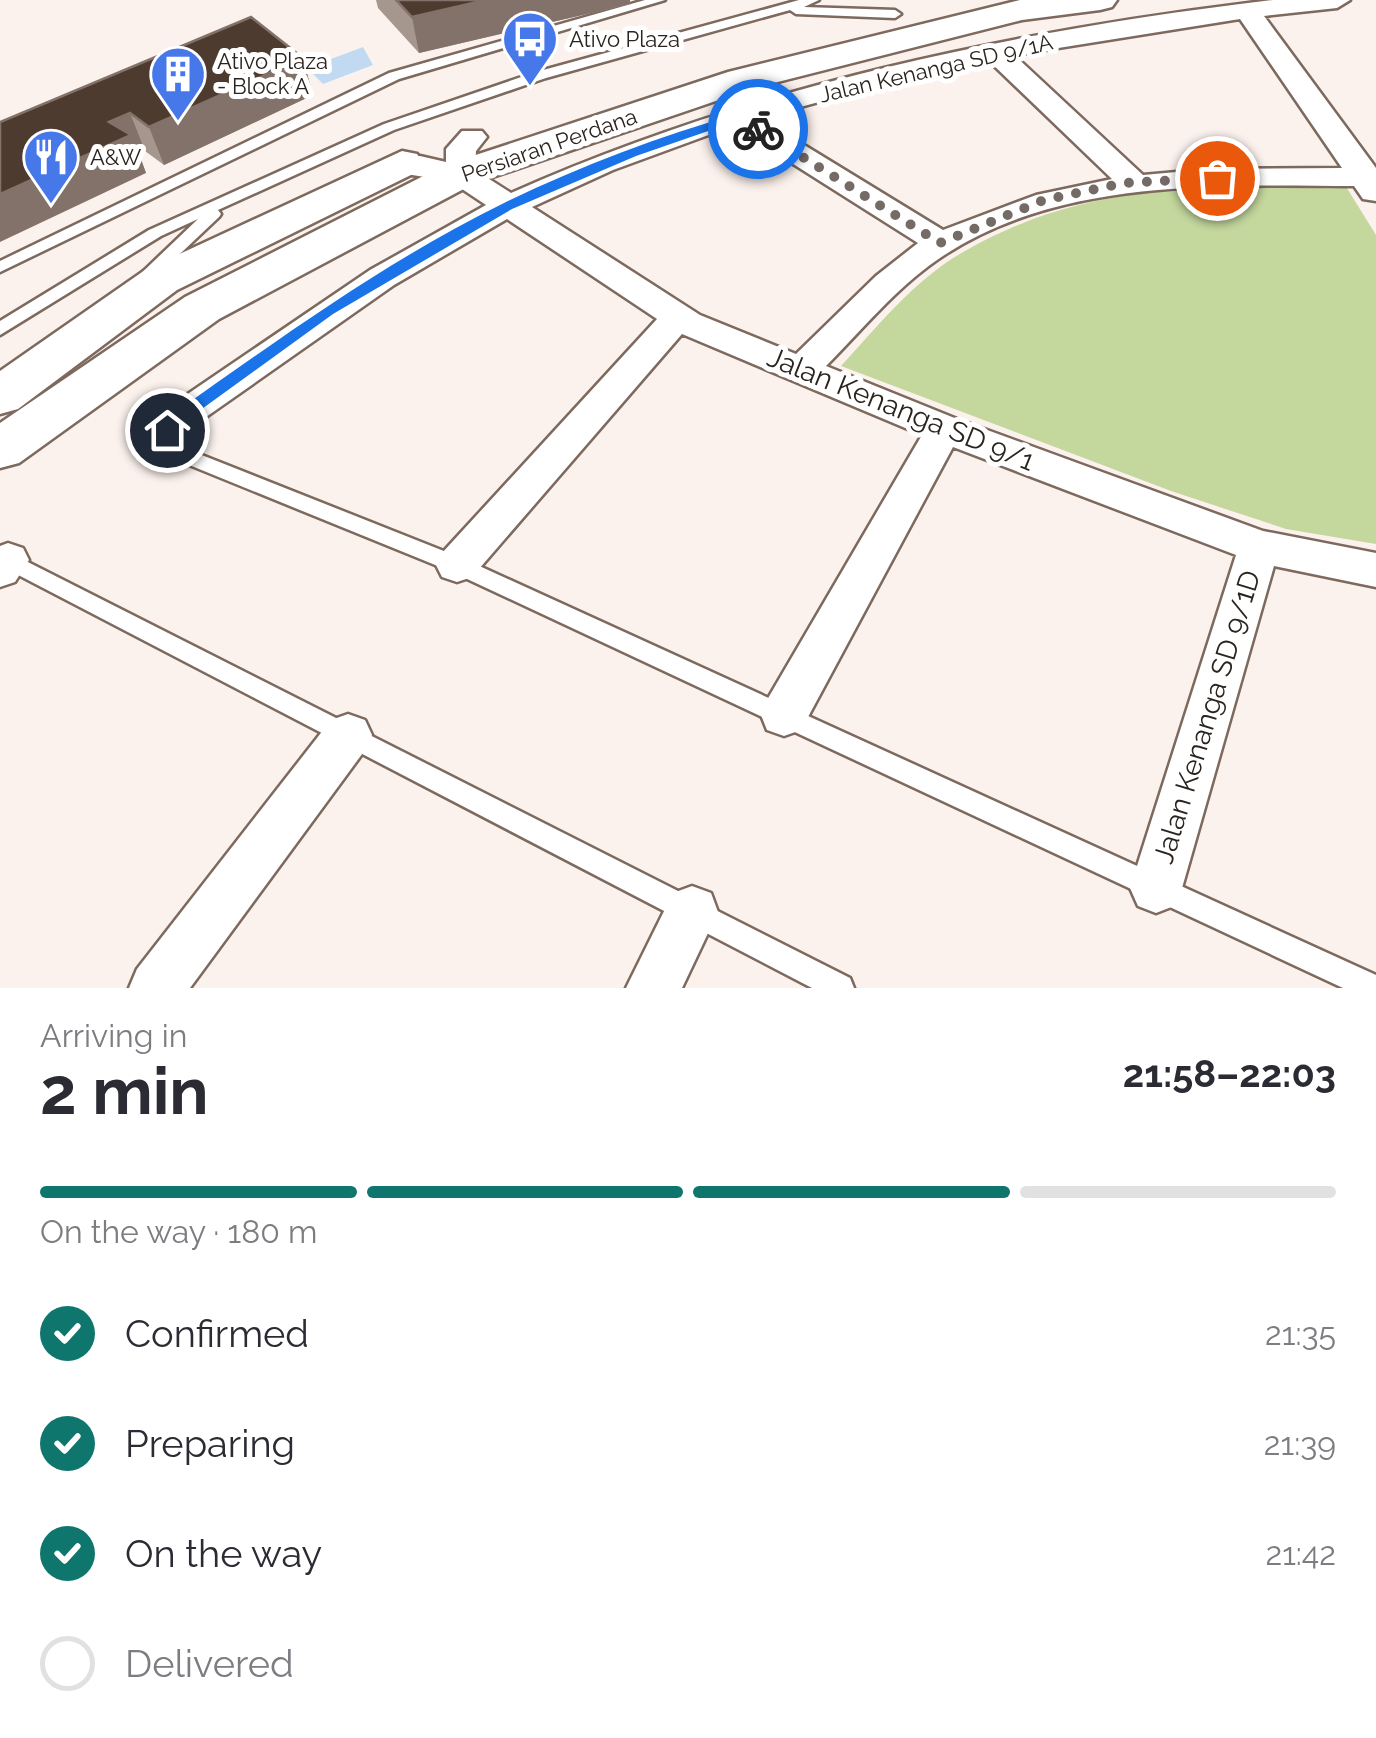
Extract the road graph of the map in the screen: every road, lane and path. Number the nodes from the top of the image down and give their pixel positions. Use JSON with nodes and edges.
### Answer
{"nodes":[{"id":1,"x":660,"y":0,"type":"edge"},
{"id":2,"x":813,"y":0,"type":"edge"},
{"id":3,"x":950,"y":0,"type":"edge"},
{"id":4,"x":1100,"y":0,"type":"edge"},
{"id":5,"x":1336,"y":0,"type":"edge"},
{"id":6,"x":1247,"y":10,"type":"junction"},
{"id":7,"x":895,"y":14,"type":"junction"},
{"id":8,"x":754,"y":16,"type":"junction"},
{"id":9,"x":639,"y":26,"type":"junction"},
{"id":10,"x":995,"y":52,"type":"junction"},
{"id":11,"x":738,"y":117,"type":"junction"},
{"id":12,"x":466,"y":156,"type":"junction"},
{"id":13,"x":1134,"y":183,"type":"junction"},
{"id":14,"x":1372,"y":183,"type":"edge"},
{"id":15,"x":234,"y":195,"type":"junction"},
{"id":16,"x":508,"y":206,"type":"junction"},
{"id":17,"x":940,"y":243,"type":"junction"},
{"id":18,"x":0,"y":267,"type":"edge"},
{"id":19,"x":116,"y":312,"type":"junction"},
{"id":20,"x":678,"y":317,"type":"junction"},
{"id":21,"x":1,"y":326,"type":"edge"},
{"id":22,"x":801,"y":370,"type":"junction"},
{"id":23,"x":0,"y":396,"type":"edge"},
{"id":24,"x":944,"y":429,"type":"junction"},
{"id":25,"x":0,"y":450,"type":"edge"},
{"id":26,"x":179,"y":452,"type":"joint"},
{"id":27,"x":1259,"y":547,"type":"junction"},
{"id":28,"x":457,"y":564,"type":"junction"},
{"id":29,"x":4,"y":565,"type":"edge"},
{"id":30,"x":1376,"y":570,"type":"edge"},
{"id":31,"x":784,"y":716,"type":"junction"},
{"id":32,"x":348,"y":735,"type":"junction"},
{"id":33,"x":1156,"y":888,"type":"junction"},
{"id":34,"x":692,"y":912,"type":"junction"},
{"id":35,"x":156,"y":988,"type":"edge"},
{"id":36,"x":653,"y":988,"type":"edge"},
{"id":37,"x":840,"y":988,"type":"edge"},
{"id":38,"x":1374,"y":988,"type":"edge"}],
"edges":[{"from":1,"to":9,"type":"lane"},
{"from":2,"to":8,"type":"lane"},
{"from":3,"to":7,"type":"main road","name":"Persiaran Perdana"},
{"from":4,"to":12,"type":"main road","name":"Persiaran Perdana"},
{"from":5,"to":6,"type":"street","name":"Jalan Kenanga SD 9/1A"},
{"from":6,"to":10,"type":"street","name":"Jalan Kenanga SD 9/1A"},
{"from":6,"to":14,"type":"street"},
{"from":7,"to":8,"type":"lane"},
{"from":7,"to":12,"type":"main road","name":"Persiaran Perdana"},
{"from":8,"to":9,"type":"lane"},
{"from":9,"to":15,"type":"lane"},
{"from":9,"to":18,"type":"lane"},
{"from":10,"to":11,"type":"street","name":"Jalan Kenanga SD 9/1A"},
{"from":10,"to":13,"type":"street"},
{"from":11,"to":16,"type":"street","name":"Jalan Kenanga SD 9/1A"},
{"from":11,"to":17,"type":"street"},
{"from":12,"to":16,"type":"street","name":"Jalan Kenanga SD 9/1"},
{"from":12,"to":19,"type":"main road","name":"Persiaran Perdana"},
{"from":12,"to":25,"type":"main road","name":"Persiaran Perdana"},
{"from":13,"to":14,"type":"street"},
{"from":13,"to":17,"type":"street"},
{"from":15,"to":19,"type":"lane"},
{"from":15,"to":21,"type":"lane"},
{"from":16,"to":20,"type":"street","name":"Jalan Kenanga SD 9/1"},
{"from":16,"to":26,"type":"street","name":"Jalan Kenanga SD 9/1A"},
{"from":17,"to":22,"type":"street"},
{"from":19,"to":23,"type":"main road","name":"Persiaran Perdana"},
{"from":20,"to":22,"type":"street","name":"Jalan Kenanga SD 9/1"},
{"from":20,"to":28,"type":"street"},
{"from":22,"to":24,"type":"street","name":"Jalan Kenanga SD 9/1"},
{"from":24,"to":27,"type":"street","name":"Jalan Kenanga SD 9/1"},
{"from":24,"to":31,"type":"street"},
{"from":26,"to":28,"type":"lane"},
{"from":27,"to":30,"type":"street","name":"Jalan Kenanga SD 9/1"},
{"from":27,"to":33,"type":"street","name":"Jalan Kenanga SD 9/1D"},
{"from":28,"to":31,"type":"lane"},
{"from":29,"to":32,"type":"lane"},
{"from":31,"to":33,"type":"lane"},
{"from":32,"to":34,"type":"lane"},
{"from":32,"to":35,"type":"street"},
{"from":33,"to":38,"type":"lane"},
{"from":34,"to":36,"type":"street"},
{"from":34,"to":37,"type":"lane"}]}
